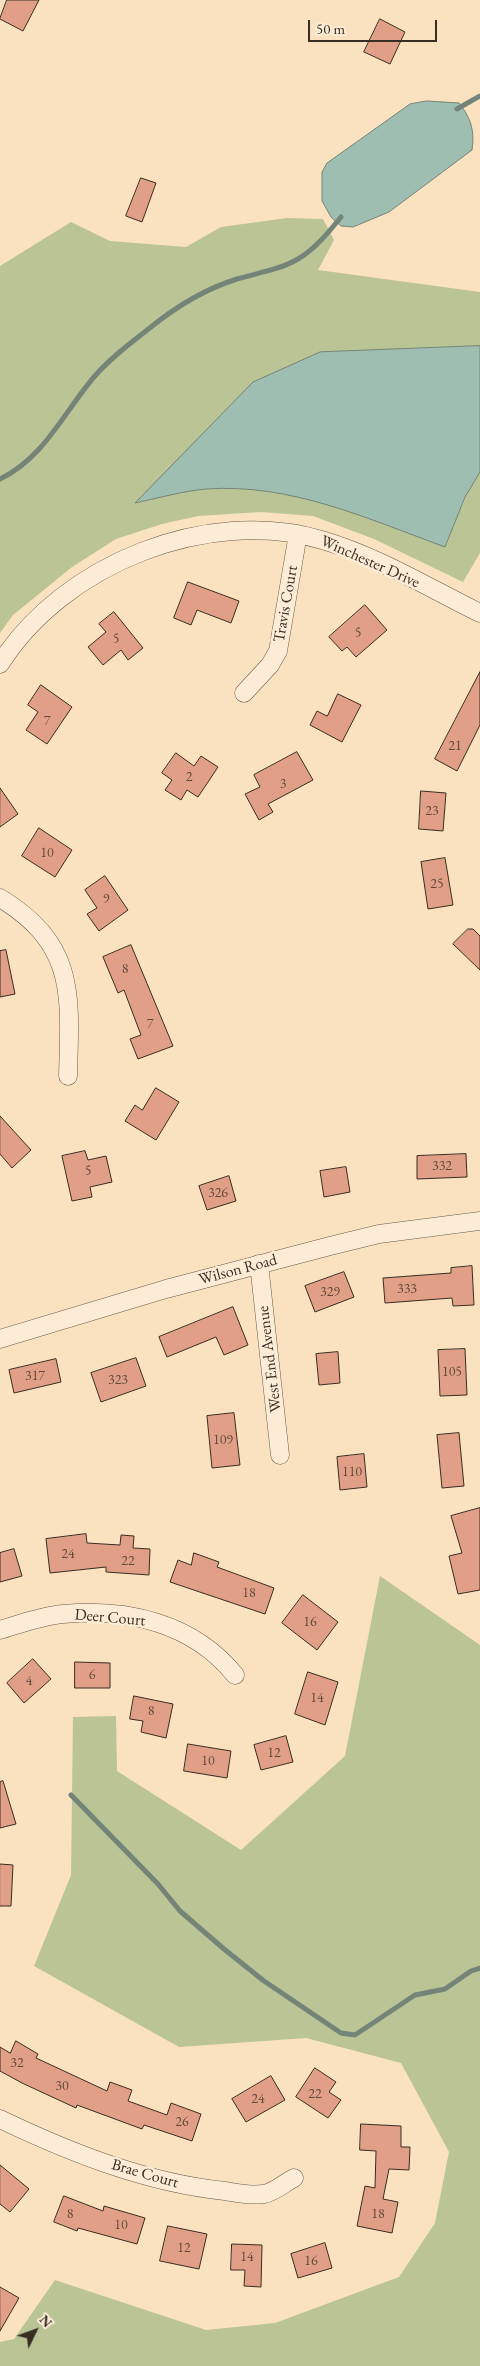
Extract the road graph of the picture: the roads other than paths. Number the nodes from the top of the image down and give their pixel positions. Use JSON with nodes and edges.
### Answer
{"nodes":[{"id":1,"x":298,"y":534,"type":"junction"},
{"id":2,"x":480,"y":613,"type":"edge"},
{"id":3,"x":0,"y":664,"type":"edge"},
{"id":4,"x":244,"y":693,"type":"dead end"},
{"id":5,"x":0,"y":898,"type":"edge"},
{"id":6,"x":68,"y":1076,"type":"dead end"},
{"id":7,"x":480,"y":1221,"type":"edge"},
{"id":8,"x":259,"y":1264,"type":"junction"},
{"id":9,"x":0,"y":1339,"type":"edge"},
{"id":10,"x":280,"y":1455,"type":"dead end"},
{"id":11,"x":0,"y":1630,"type":"edge"},
{"id":12,"x":234,"y":1675,"type":"dead end"},
{"id":13,"x":0,"y":2120,"type":"edge"},
{"id":14,"x":294,"y":2178,"type":"dead end"}],
"edges":[{"from":1,"to":2,"type":"street","name":"Winchester Drive"},
{"from":1,"to":3,"type":"street","name":"Winchester Drive"},
{"from":1,"to":4,"type":"street","name":"Travis Court"},
{"from":5,"to":6,"type":"street"},
{"from":7,"to":8,"type":"street","name":"Wilson Road"},
{"from":8,"to":9,"type":"street","name":"Wilson Road"},
{"from":8,"to":10,"type":"street","name":"West End Avenue"},
{"from":11,"to":12,"type":"street","name":"Deer Court"},
{"from":13,"to":14,"type":"street","name":"Brae Court"}]}
